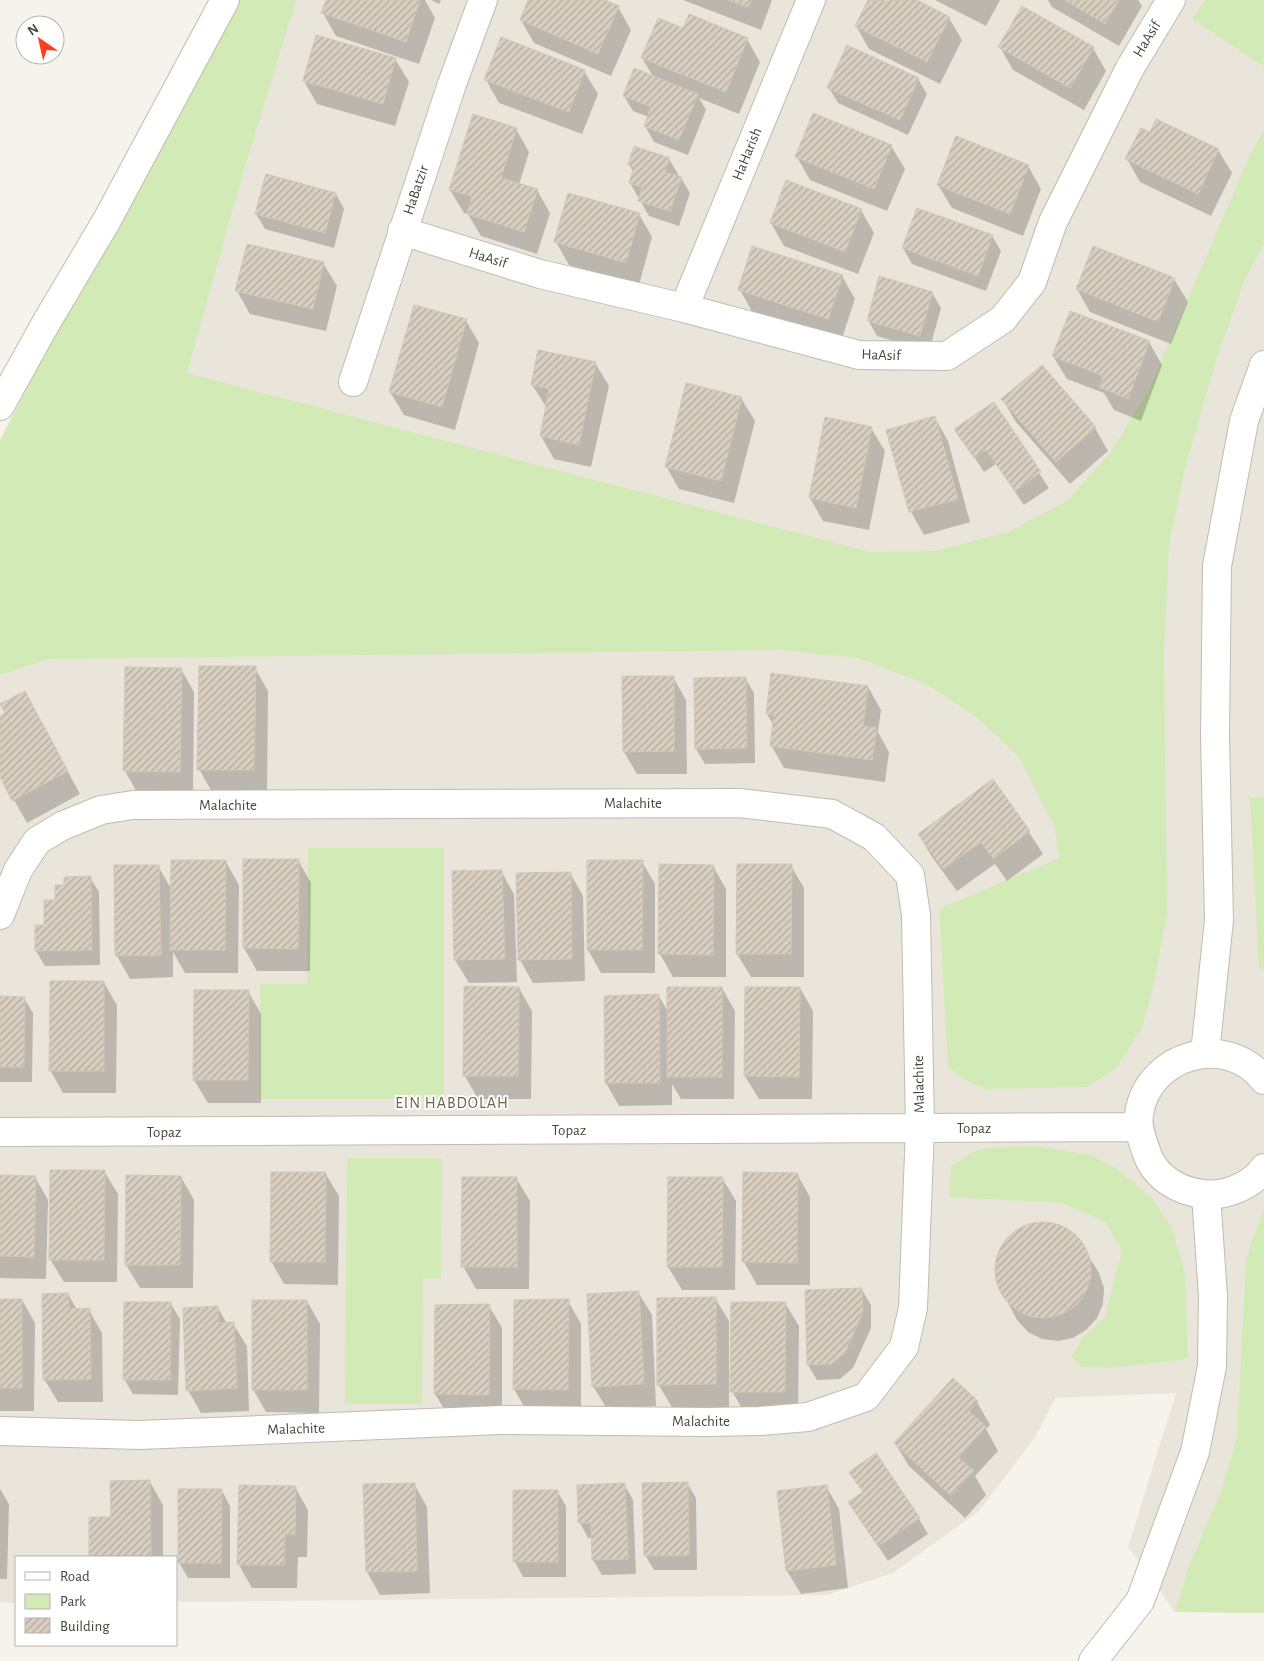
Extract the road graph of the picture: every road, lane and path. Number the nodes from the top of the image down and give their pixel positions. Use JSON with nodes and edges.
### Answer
{"nodes":[{"id":1,"x":225,"y":0,"type":"edge"},
{"id":2,"x":483,"y":0,"type":"edge"},
{"id":3,"x":811,"y":0,"type":"edge"},
{"id":4,"x":1171,"y":0,"type":"edge"},
{"id":5,"x":402,"y":231,"type":"junction"},
{"id":6,"x":684,"y":308,"type":"junction"},
{"id":7,"x":1264,"y":365,"type":"edge"},
{"id":8,"x":353,"y":382,"type":"dead end"},
{"id":9,"x":0,"y":406,"type":"edge"},
{"id":10,"x":0,"y":915,"type":"edge"},
{"id":11,"x":1205,"y":1053,"type":"junction"},
{"id":12,"x":1264,"y":1080,"type":"edge"},
{"id":13,"x":1138,"y":1127,"type":"junction"},
{"id":14,"x":920,"y":1128,"type":"junction"},
{"id":15,"x":0,"y":1132,"type":"edge"},
{"id":16,"x":1264,"y":1168,"type":"edge"},
{"id":17,"x":1206,"y":1195,"type":"junction"},
{"id":18,"x":0,"y":1431,"type":"edge"},
{"id":19,"x":1093,"y":1661,"type":"edge"}],
"edges":[{"from":1,"to":9,"type":"street"},
{"from":2,"to":5,"type":"street","name":"HaBatzir"},
{"from":3,"to":6,"type":"street","name":"HaHarish"},
{"from":4,"to":6,"type":"street","name":"HaAsif"},
{"from":5,"to":6,"type":"street","name":"HaAsif"},
{"from":5,"to":8,"type":"street","name":"HaBatzir"},
{"from":7,"to":11,"type":"street"},
{"from":10,"to":14,"type":"street","name":"Malachite"},
{"from":11,"to":12,"type":"street"},
{"from":11,"to":13,"type":"street"},
{"from":13,"to":14,"type":"street","name":"Topaz"},
{"from":13,"to":17,"type":"street"},
{"from":14,"to":15,"type":"street","name":"Topaz"},
{"from":14,"to":18,"type":"street","name":"Malachite"},
{"from":16,"to":17,"type":"street"},
{"from":17,"to":19,"type":"street"}]}
